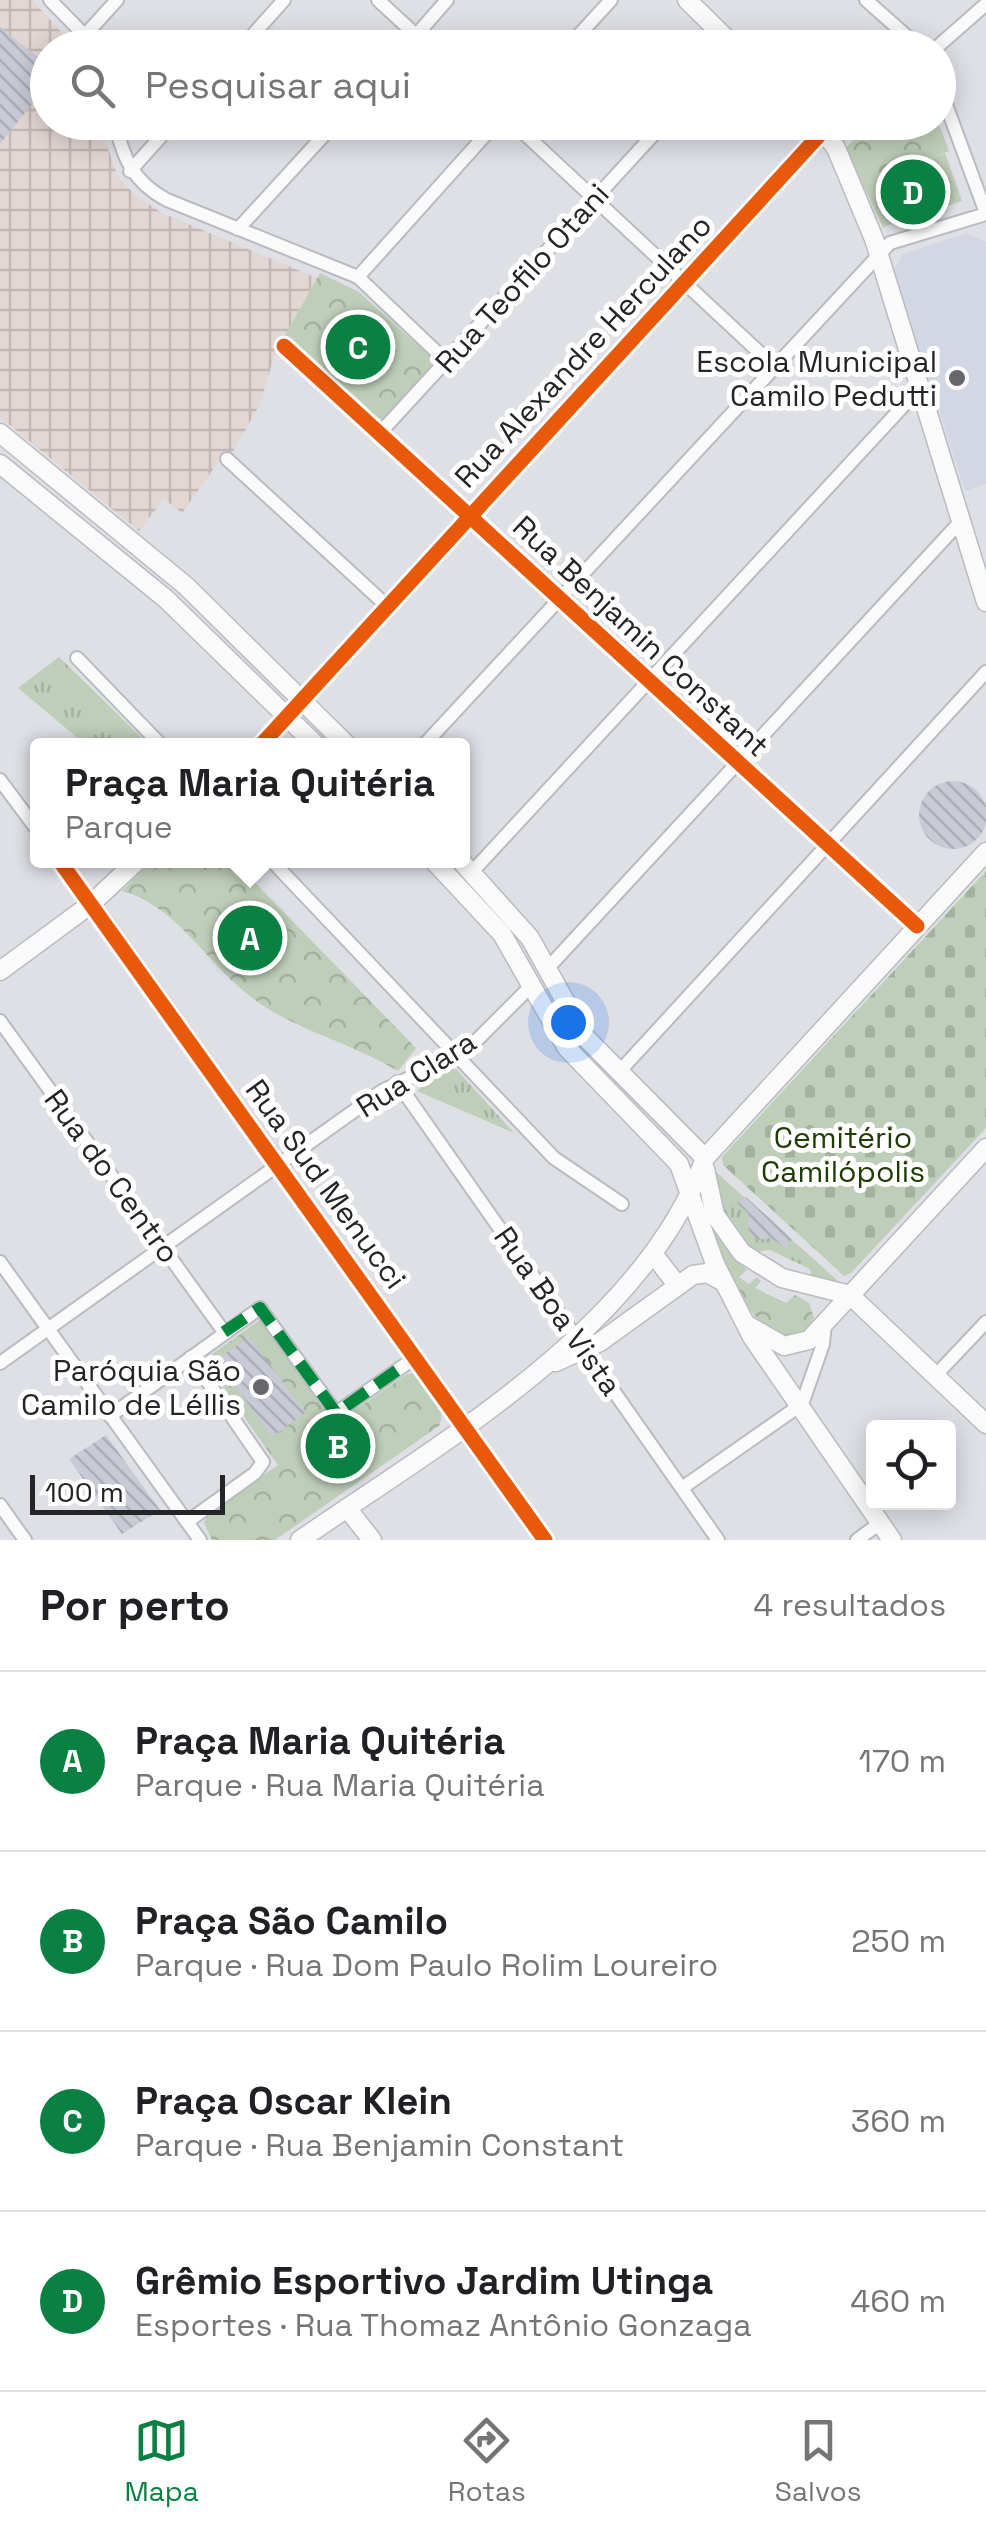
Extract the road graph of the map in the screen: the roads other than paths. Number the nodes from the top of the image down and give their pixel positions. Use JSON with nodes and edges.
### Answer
{"nodes":[{"id":1,"x":50,"y":0,"type":"edge"},
{"id":2,"x":116,"y":0,"type":"edge"},
{"id":3,"x":284,"y":0,"type":"edge"},
{"id":4,"x":378,"y":0,"type":"edge"},
{"id":5,"x":447,"y":0,"type":"edge"},
{"id":6,"x":611,"y":0,"type":"edge"},
{"id":7,"x":686,"y":0,"type":"edge"},
{"id":8,"x":866,"y":0,"type":"edge"},
{"id":9,"x":986,"y":4,"type":"edge"},
{"id":10,"x":82,"y":30,"type":"edge"},
{"id":11,"x":90,"y":30,"type":"edge"},
{"id":12,"x":257,"y":30,"type":"edge"},
{"id":13,"x":411,"y":30,"type":"edge"},
{"id":14,"x":420,"y":30,"type":"edge"},
{"id":15,"x":583,"y":30,"type":"edge"},
{"id":16,"x":717,"y":30,"type":"edge"},
{"id":17,"x":900,"y":30,"type":"edge"},
{"id":18,"x":956,"y":30,"type":"edge"},
{"id":19,"x":956,"y":132,"type":"edge"},
{"id":20,"x":120,"y":140,"type":"edge"},
{"id":21,"x":158,"y":140,"type":"edge"},
{"id":22,"x":320,"y":140,"type":"edge"},
{"id":23,"x":480,"y":140,"type":"edge"},
{"id":24,"x":532,"y":140,"type":"edge"},
{"id":25,"x":648,"y":140,"type":"edge"},
{"id":26,"x":815,"y":140,"type":"edge"},
{"id":27,"x":829,"y":140,"type":"edge"},
{"id":28,"x":130,"y":171,"type":"junction"},
{"id":29,"x":595,"y":198,"type":"junction"},
{"id":30,"x":986,"y":213,"type":"edge"},
{"id":31,"x":238,"y":229,"type":"junction"},
{"id":32,"x":878,"y":254,"type":"junction"},
{"id":33,"x":358,"y":277,"type":"junction"},
{"id":34,"x":684,"y":282,"type":"junction"},
{"id":35,"x":284,"y":346,"type":"dead end"},
{"id":36,"x":446,"y":362,"type":"junction"},
{"id":37,"x":775,"y":366,"type":"junction"},
{"id":38,"x":918,"y":390,"type":"junction"},
{"id":39,"x":0,"y":433,"type":"edge"},
{"id":40,"x":380,"y":434,"type":"junction"},
{"id":41,"x":227,"y":459,"type":"dead end"},
{"id":42,"x":0,"y":464,"type":"edge"},
{"id":43,"x":469,"y":516,"type":"junction"},
{"id":44,"x":960,"y":522,"type":"junction"},
{"id":45,"x":559,"y":598,"type":"junction"},
{"id":46,"x":986,"y":602,"type":"edge"},
{"id":47,"x":386,"y":605,"type":"junction"},
{"id":48,"x":77,"y":658,"type":"dead end"},
{"id":49,"x":986,"y":672,"type":"edge"},
{"id":50,"x":648,"y":680,"type":"junction"},
{"id":51,"x":300,"y":698,"type":"junction"},
{"id":52,"x":288,"y":717,"type":"junction"},
{"id":53,"x":154,"y":738,"type":"edge"},
{"id":54,"x":268,"y":738,"type":"edge"},
{"id":55,"x":309,"y":738,"type":"edge"},
{"id":56,"x":340,"y":738,"type":"edge"},
{"id":57,"x":430,"y":738,"type":"edge"},
{"id":58,"x":738,"y":762,"type":"junction"},
{"id":59,"x":0,"y":780,"type":"edge"},
{"id":60,"x":30,"y":820,"type":"edge"},
{"id":61,"x":828,"y":845,"type":"junction"},
{"id":62,"x":986,"y":852,"type":"edge"},
{"id":63,"x":470,"y":862,"type":"edge"},
{"id":64,"x":65,"y":868,"type":"edge"},
{"id":65,"x":129,"y":868,"type":"edge"},
{"id":66,"x":278,"y":868,"type":"edge"},
{"id":67,"x":441,"y":868,"type":"edge"},
{"id":68,"x":468,"y":868,"type":"edge"},
{"id":69,"x":91,"y":904,"type":"junction"},
{"id":70,"x":917,"y":926,"type":"junction"},
{"id":71,"x":547,"y":969,"type":"junction"},
{"id":72,"x":0,"y":971,"type":"edge"},
{"id":73,"x":532,"y":985,"type":"junction"},
{"id":74,"x":0,"y":1021,"type":"edge"},
{"id":75,"x":454,"y":1056,"type":"junction"},
{"id":76,"x":619,"y":1072,"type":"junction"},
{"id":77,"x":398,"y":1082,"type":"junction"},
{"id":78,"x":986,"y":1148,"type":"edge"},
{"id":79,"x":705,"y":1158,"type":"junction"},
{"id":80,"x":278,"y":1164,"type":"junction"},
{"id":81,"x":692,"y":1195,"type":"junction"},
{"id":82,"x":622,"y":1204,"type":"dead end"},
{"id":83,"x":162,"y":1246,"type":"junction"},
{"id":84,"x":654,"y":1256,"type":"junction"},
{"id":85,"x":0,"y":1262,"type":"edge"},
{"id":86,"x":722,"y":1280,"type":"junction"},
{"id":87,"x":793,"y":1282,"type":"junction"},
{"id":88,"x":678,"y":1286,"type":"junction"},
{"id":89,"x":850,"y":1296,"type":"junction"},
{"id":90,"x":825,"y":1322,"type":"junction"},
{"id":91,"x":986,"y":1322,"type":"edge"},
{"id":92,"x":748,"y":1326,"type":"junction"},
{"id":93,"x":48,"y":1328,"type":"junction"},
{"id":94,"x":224,"y":1332,"type":"junction"},
{"id":95,"x":581,"y":1343,"type":"junction"},
{"id":96,"x":191,"y":1356,"type":"junction"},
{"id":97,"x":416,"y":1357,"type":"junction"},
{"id":98,"x":0,"y":1363,"type":"edge"},
{"id":99,"x":936,"y":1376,"type":"junction"},
{"id":100,"x":802,"y":1404,"type":"junction"},
{"id":101,"x":110,"y":1416,"type":"junction"},
{"id":102,"x":986,"y":1424,"type":"edge"},
{"id":103,"x":464,"y":1425,"type":"junction"},
{"id":104,"x":682,"y":1488,"type":"junction"},
{"id":105,"x":0,"y":1505,"type":"edge"},
{"id":106,"x":347,"y":1508,"type":"junction"},
{"id":107,"x":186,"y":1522,"type":"junction"},
{"id":108,"x":880,"y":1524,"type":"junction"},
{"id":109,"x":25,"y":1540,"type":"edge"},
{"id":110,"x":200,"y":1540,"type":"edge"},
{"id":111,"x":300,"y":1540,"type":"edge"},
{"id":112,"x":372,"y":1540,"type":"edge"},
{"id":113,"x":545,"y":1540,"type":"edge"},
{"id":114,"x":718,"y":1540,"type":"edge"},
{"id":115,"x":857,"y":1540,"type":"edge"},
{"id":116,"x":892,"y":1540,"type":"edge"}],
"edges":[{"from":1,"to":10,"type":"street"},
{"from":2,"to":11,"type":"street"},
{"from":3,"to":12,"type":"street"},
{"from":4,"to":13,"type":"street"},
{"from":5,"to":14,"type":"street"},
{"from":6,"to":15,"type":"street"},
{"from":7,"to":16,"type":"main road"},
{"from":8,"to":17,"type":"street"},
{"from":9,"to":18,"type":"street"},
{"from":19,"to":30,"type":"street"},
{"from":20,"to":28,"type":"street"},
{"from":21,"to":28,"type":"street"},
{"from":22,"to":31,"type":"street"},
{"from":23,"to":33,"type":"street"},
{"from":24,"to":29,"type":"street"},
{"from":25,"to":29,"type":"street","name":"Rua Teofilo Otani"},
{"from":26,"to":34,"type":"main road","name":"Rua Alexandre Herculano"},
{"from":27,"to":32,"type":"main road"},
{"from":28,"to":31,"type":"street"},
{"from":29,"to":34,"type":"street"},
{"from":29,"to":36,"type":"street","name":"Rua Teofilo Otani"},
{"from":30,"to":32,"type":"street"},
{"from":31,"to":33,"type":"street"},
{"from":32,"to":37,"type":"street"},
{"from":32,"to":38,"type":"main road"},
{"from":33,"to":36,"type":"street"},
{"from":34,"to":37,"type":"street"},
{"from":34,"to":43,"type":"main road","name":"Rua Alexandre Herculano"},
{"from":35,"to":40,"type":"street","name":"Rua Benjamin Constant"},
{"from":36,"to":40,"type":"street","name":"Rua Teofilo Otani"},
{"from":37,"to":45,"type":"street"},
{"from":38,"to":44,"type":"main road"},
{"from":38,"to":50,"type":"street"},
{"from":39,"to":51,"type":"main road"},
{"from":40,"to":43,"type":"street","name":"Rua Benjamin Constant"},
{"from":41,"to":47,"type":"street"},
{"from":42,"to":52,"type":"main road"},
{"from":43,"to":45,"type":"street","name":"Rua Benjamin Constant"},
{"from":43,"to":47,"type":"main road","name":"Rua Alexandre Herculano"},
{"from":44,"to":46,"type":"main road"},
{"from":44,"to":58,"type":"street"},
{"from":45,"to":50,"type":"street","name":"Rua Benjamin Constant"},
{"from":45,"to":57,"type":"street"},
{"from":47,"to":51,"type":"main road","name":"Rua Alexandre Herculano"},
{"from":48,"to":53,"type":"street"},
{"from":49,"to":61,"type":"street"},
{"from":50,"to":58,"type":"street","name":"Rua Benjamin Constant"},
{"from":50,"to":63,"type":"street"},
{"from":51,"to":52,"type":"main road","name":"Rua Alexandre Herculano"},
{"from":51,"to":56,"type":"main road"},
{"from":52,"to":54,"type":"main road","name":"Rua Alexandre Herculano"},
{"from":52,"to":55,"type":"main road"},
{"from":58,"to":61,"type":"street","name":"Rua Benjamin Constant"},
{"from":58,"to":71,"type":"street"},
{"from":59,"to":60,"type":"street"},
{"from":61,"to":70,"type":"street","name":"Rua Benjamin Constant"},
{"from":61,"to":76,"type":"street"},
{"from":62,"to":70,"type":"main road"},
{"from":64,"to":69,"type":"street","name":"Rua Sud Menucci"},
{"from":65,"to":69,"type":"main road"},
{"from":66,"to":75,"type":"street"},
{"from":67,"to":73,"type":"main road"},
{"from":68,"to":71,"type":"main road"},
{"from":69,"to":72,"type":"main road"},
{"from":69,"to":80,"type":"main road","name":"Rua Sud Menucci"},
{"from":70,"to":79,"type":"main road"},
{"from":71,"to":76,"type":"main road"},
{"from":73,"to":75,"type":"street","name":"Rua Clara"},
{"from":73,"to":81,"type":"main road"},
{"from":74,"to":83,"type":"street","name":"Rua do Centro"},
{"from":75,"to":77,"type":"street","name":"Rua Clara"},
{"from":75,"to":82,"type":"street"},
{"from":76,"to":79,"type":"main road"},
{"from":77,"to":80,"type":"street","name":"Rua Clara"},
{"from":77,"to":95,"type":"street","name":"Rua Boa Vista"},
{"from":78,"to":89,"type":"main road"},
{"from":79,"to":81,"type":"main road"},
{"from":79,"to":87,"type":"main road"},
{"from":80,"to":83,"type":"street","name":"Rua Clara"},
{"from":80,"to":97,"type":"main road","name":"Rua Sud Menucci"},
{"from":81,"to":84,"type":"main road"},
{"from":81,"to":86,"type":"main road"},
{"from":83,"to":93,"type":"street","name":"Rua Clara"},
{"from":83,"to":94,"type":"street","name":"Rua do Centro"},
{"from":84,"to":88,"type":"main road"},
{"from":84,"to":95,"type":"main road"},
{"from":85,"to":93,"type":"street"},
{"from":86,"to":88,"type":"main road"},
{"from":86,"to":92,"type":"main road"},
{"from":87,"to":89,"type":"main road"},
{"from":87,"to":90,"type":"main road"},
{"from":88,"to":95,"type":"main road"},
{"from":89,"to":90,"type":"main road"},
{"from":89,"to":99,"type":"main road"},
{"from":90,"to":92,"type":"main road"},
{"from":90,"to":100,"type":"street"},
{"from":91,"to":99,"type":"street"},
{"from":92,"to":100,"type":"main road"},
{"from":93,"to":98,"type":"street","name":"Rua Clara"},
{"from":93,"to":101,"type":"street"},
{"from":94,"to":96,"type":"street"},
{"from":94,"to":97,"type":"street"},
{"from":95,"to":103,"type":"main road"},
{"from":95,"to":104,"type":"street","name":"Rua Boa Vista"},
{"from":96,"to":101,"type":"street"},
{"from":96,"to":107,"type":"street"},
{"from":97,"to":103,"type":"main road","name":"Rua Sud Menucci"},
{"from":99,"to":102,"type":"main road"},
{"from":100,"to":104,"type":"street"},
{"from":100,"to":108,"type":"main road"},
{"from":101,"to":107,"type":"street"},
{"from":103,"to":106,"type":"main road"},
{"from":103,"to":113,"type":"main road","name":"Rua Sud Menucci"},
{"from":104,"to":114,"type":"street","name":"Rua Boa Vista"},
{"from":105,"to":109,"type":"street"},
{"from":106,"to":111,"type":"main road"},
{"from":106,"to":112,"type":"main road"},
{"from":107,"to":110,"type":"street"},
{"from":108,"to":115,"type":"street"},
{"from":108,"to":116,"type":"main road"}]}
